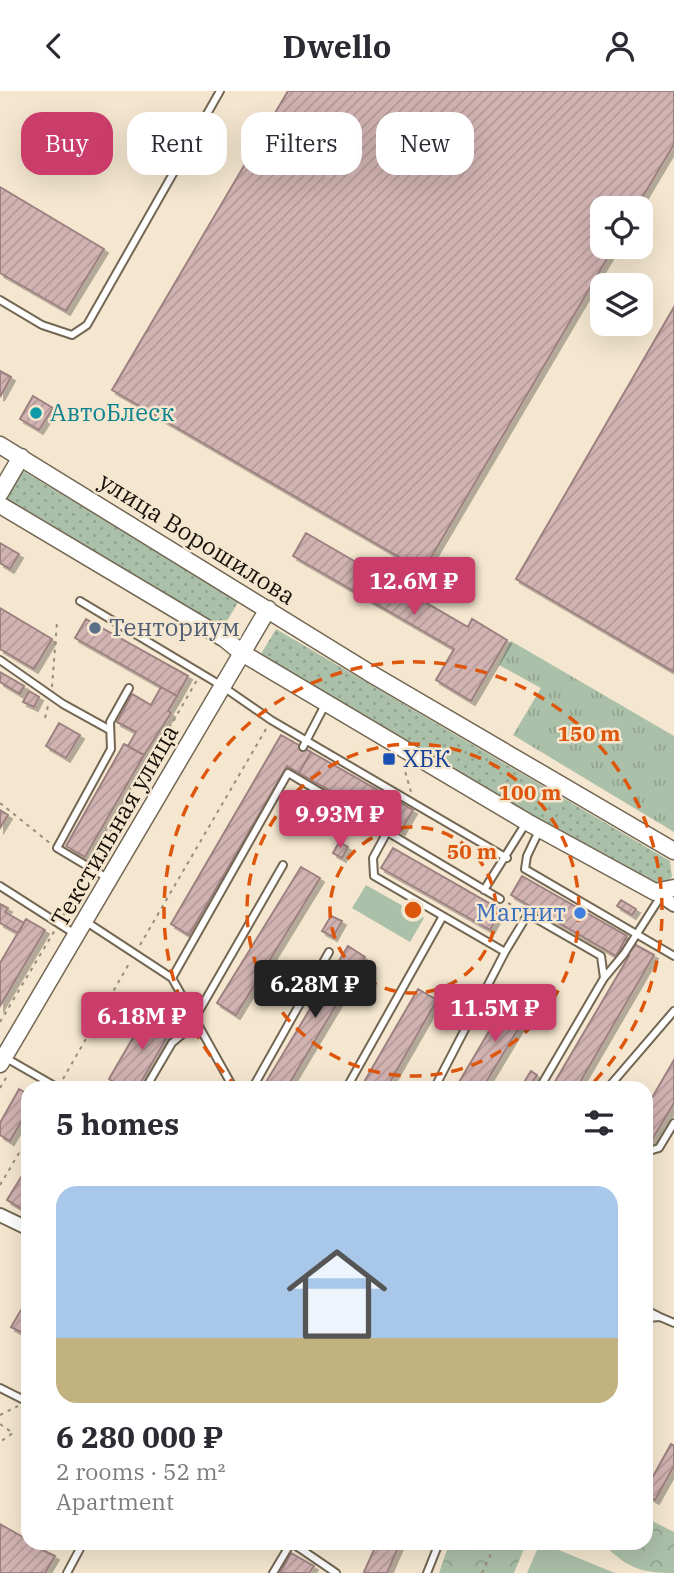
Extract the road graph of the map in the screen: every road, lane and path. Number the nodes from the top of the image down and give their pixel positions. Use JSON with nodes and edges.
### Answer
{"nodes":[{"id":1,"x":220,"y":91,"type":"edge"},
{"id":2,"x":0,"y":300,"type":"edge"},
{"id":3,"x":0,"y":445,"type":"edge"},
{"id":4,"x":21,"y":457,"type":"junction"},
{"id":5,"x":0,"y":493,"type":"edge"},
{"id":6,"x":0,"y":505,"type":"edge"},
{"id":7,"x":80,"y":601,"type":"dead end"},
{"id":8,"x":268,"y":610,"type":"junction"},
{"id":9,"x":57,"y":622,"type":"dead end"},
{"id":10,"x":242,"y":653,"type":"junction"},
{"id":11,"x":0,"y":660,"type":"edge"},
{"id":12,"x":201,"y":674,"type":"junction"},
{"id":13,"x":222,"y":686,"type":"junction"},
{"id":14,"x":129,"y":688,"type":"dead end"},
{"id":15,"x":51,"y":695,"type":"junction"},
{"id":16,"x":326,"y":703,"type":"junction"},
{"id":17,"x":45,"y":718,"type":"dead end"},
{"id":18,"x":271,"y":720,"type":"junction"},
{"id":19,"x":110,"y":730,"type":"junction"},
{"id":20,"x":304,"y":744,"type":"junction"},
{"id":21,"x":401,"y":756,"type":"dead end"},
{"id":22,"x":0,"y":803,"type":"edge"},
{"id":23,"x":414,"y":803,"type":"junction"},
{"id":24,"x":534,"y":825,"type":"junction"},
{"id":25,"x":387,"y":832,"type":"junction"},
{"id":26,"x":57,"y":848,"type":"junction"},
{"id":27,"x":674,"y":851,"type":"edge"},
{"id":28,"x":507,"y":858,"type":"junction"},
{"id":29,"x":283,"y":865,"type":"dead end"},
{"id":30,"x":90,"y":867,"type":"junction"},
{"id":31,"x":110,"y":880,"type":"junction"},
{"id":32,"x":0,"y":886,"type":"edge"},
{"id":33,"x":484,"y":890,"type":"junction"},
{"id":34,"x":666,"y":893,"type":"edge"},
{"id":35,"x":500,"y":899,"type":"joint"},
{"id":36,"x":674,"y":905,"type":"edge"},
{"id":37,"x":528,"y":914,"type":"junction"},
{"id":38,"x":443,"y":916,"type":"junction"},
{"id":39,"x":58,"y":924,"type":"junction"},
{"id":40,"x":81,"y":928,"type":"junction"},
{"id":41,"x":636,"y":934,"type":"junction"},
{"id":42,"x":505,"y":952,"type":"junction"},
{"id":43,"x":329,"y":953,"type":"dead end"},
{"id":44,"x":135,"y":954,"type":"junction"},
{"id":45,"x":674,"y":956,"type":"edge"},
{"id":46,"x":173,"y":978,"type":"junction"},
{"id":47,"x":604,"y":978,"type":"junction"},
{"id":48,"x":674,"y":1011,"type":"edge"},
{"id":49,"x":196,"y":1020,"type":"junction"},
{"id":50,"x":0,"y":1022,"type":"edge"},
{"id":51,"x":5,"y":1056,"type":"edge"},
{"id":52,"x":47,"y":1081,"type":"edge"},
{"id":53,"x":63,"y":1081,"type":"edge"},
{"id":54,"x":150,"y":1081,"type":"edge"},
{"id":55,"x":230,"y":1081,"type":"edge"},
{"id":56,"x":257,"y":1081,"type":"edge"},
{"id":57,"x":350,"y":1081,"type":"edge"},
{"id":58,"x":438,"y":1081,"type":"edge"},
{"id":59,"x":544,"y":1081,"type":"edge"},
{"id":60,"x":614,"y":1081,"type":"edge"},
{"id":61,"x":0,"y":1088,"type":"edge"},
{"id":62,"x":674,"y":1123,"type":"edge"},
{"id":63,"x":21,"y":1150,"type":"edge"},
{"id":64,"x":653,"y":1150,"type":"edge"},
{"id":65,"x":0,"y":1185,"type":"edge"},
{"id":66,"x":0,"y":1215,"type":"edge"},
{"id":67,"x":21,"y":1225,"type":"edge"},
{"id":68,"x":653,"y":1314,"type":"edge"},
{"id":69,"x":660,"y":1317,"type":"junction"},
{"id":70,"x":653,"y":1318,"type":"edge"},
{"id":71,"x":674,"y":1323,"type":"edge"},
{"id":72,"x":0,"y":1388,"type":"edge"},
{"id":73,"x":21,"y":1399,"type":"edge"},
{"id":74,"x":21,"y":1405,"type":"edge"},
{"id":75,"x":0,"y":1415,"type":"edge"},
{"id":76,"x":0,"y":1424,"type":"edge"},
{"id":77,"x":0,"y":1442,"type":"edge"},
{"id":78,"x":79,"y":1550,"type":"edge"},
{"id":79,"x":288,"y":1550,"type":"edge"},
{"id":80,"x":302,"y":1550,"type":"edge"},
{"id":81,"x":436,"y":1550,"type":"edge"},
{"id":82,"x":493,"y":1550,"type":"edge"},
{"id":83,"x":67,"y":1573,"type":"edge"},
{"id":84,"x":273,"y":1573,"type":"edge"},
{"id":85,"x":336,"y":1573,"type":"edge"},
{"id":86,"x":427,"y":1573,"type":"edge"},
{"id":87,"x":482,"y":1573,"type":"edge"}],
"edges":[{"from":1,"to":2,"type":"lane"},
{"from":3,"to":4,"type":"main road","name":"улица Ворошилова"},
{"from":4,"to":5,"type":"main road"},
{"from":4,"to":8,"type":"main road","name":"улица Ворошилова"},
{"from":6,"to":10,"type":"main road"},
{"from":7,"to":12,"type":"lane"},
{"from":8,"to":10,"type":"main road","name":"Текстильная улица"},
{"from":8,"to":27,"type":"main road","name":"улица Ворошилова"},
{"from":9,"to":15,"type":"path"},
{"from":10,"to":13,"type":"main road","name":"Текстильная улица"},
{"from":10,"to":16,"type":"main road"},
{"from":11,"to":15,"type":"lane"},
{"from":12,"to":13,"type":"lane"},
{"from":12,"to":30,"type":"path"},
{"from":13,"to":18,"type":"lane"},
{"from":13,"to":31,"type":"main road","name":"Текстильная улица"},
{"from":14,"to":19,"type":"lane"},
{"from":15,"to":17,"type":"path"},
{"from":15,"to":19,"type":"lane"},
{"from":16,"to":20,"type":"lane"},
{"from":16,"to":24,"type":"main road"},
{"from":18,"to":20,"type":"lane"},
{"from":18,"to":44,"type":"path"},
{"from":19,"to":26,"type":"lane"},
{"from":20,"to":23,"type":"lane"},
{"from":21,"to":23,"type":"path"},
{"from":22,"to":26,"type":"path"},
{"from":23,"to":28,"type":"lane"},
{"from":24,"to":28,"type":"lane"},
{"from":24,"to":34,"type":"main road"},
{"from":24,"to":41,"type":"lane"},
{"from":25,"to":33,"type":"lane"},
{"from":25,"to":38,"type":"lane"},
{"from":25,"to":46,"type":"lane"},
{"from":26,"to":30,"type":"lane"},
{"from":28,"to":33,"type":"lane"},
{"from":29,"to":49,"type":"lane"},
{"from":30,"to":31,"type":"lane"},
{"from":30,"to":39,"type":"path"},
{"from":31,"to":40,"type":"main road","name":"Текстильная улица"},
{"from":32,"to":39,"type":"lane"},
{"from":33,"to":35,"type":"lane"},
{"from":34,"to":36,"type":"street"},
{"from":34,"to":41,"type":"lane"},
{"from":35,"to":37,"type":"path"},
{"from":37,"to":42,"type":"lane"},
{"from":37,"to":47,"type":"lane"},
{"from":38,"to":42,"type":"lane"},
{"from":38,"to":57,"type":"lane"},
{"from":39,"to":40,"type":"lane"},
{"from":39,"to":50,"type":"path"},
{"from":40,"to":44,"type":"lane"},
{"from":40,"to":51,"type":"main road","name":"Текстильная улица"},
{"from":41,"to":45,"type":"lane"},
{"from":41,"to":47,"type":"lane"},
{"from":42,"to":58,"type":"lane"},
{"from":43,"to":56,"type":"lane"},
{"from":44,"to":46,"type":"lane"},
{"from":44,"to":53,"type":"path"},
{"from":46,"to":49,"type":"lane"},
{"from":47,"to":59,"type":"lane"},
{"from":48,"to":60,"type":"lane"},
{"from":49,"to":54,"type":"lane"},
{"from":49,"to":55,"type":"lane"},
{"from":51,"to":52,"type":"lane"},
{"from":51,"to":61,"type":"path"},
{"from":62,"to":64,"type":"lane"},
{"from":63,"to":65,"type":"path"},
{"from":66,"to":67,"type":"street"},
{"from":68,"to":69,"type":"lane"},
{"from":69,"to":70,"type":"lane"},
{"from":69,"to":71,"type":"lane"},
{"from":72,"to":73,"type":"lane"},
{"from":74,"to":75,"type":"path"},
{"from":76,"to":77,"type":"path"},
{"from":78,"to":83,"type":"lane"},
{"from":79,"to":84,"type":"lane"},
{"from":80,"to":85,"type":"lane"},
{"from":81,"to":86,"type":"lane"},
{"from":82,"to":87,"type":"path"}]}
